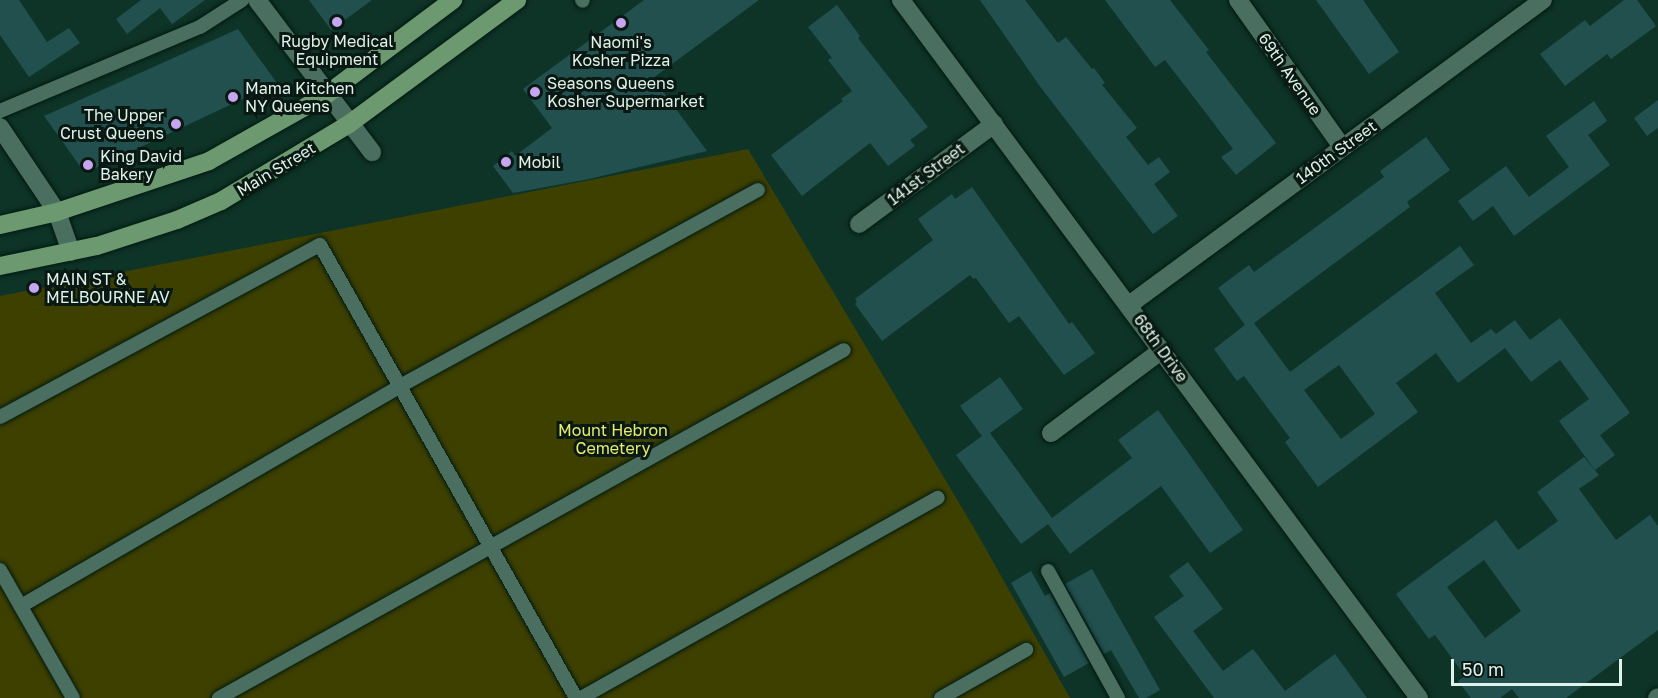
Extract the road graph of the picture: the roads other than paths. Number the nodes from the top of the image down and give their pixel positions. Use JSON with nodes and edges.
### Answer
{"nodes":[{"id":1,"x":242,"y":0,"type":"edge"},
{"id":2,"x":257,"y":0,"type":"edge"},
{"id":3,"x":453,"y":0,"type":"edge"},
{"id":4,"x":517,"y":0,"type":"edge"},
{"id":5,"x":901,"y":0,"type":"edge"},
{"id":6,"x":1238,"y":0,"type":"edge"},
{"id":7,"x":1543,"y":0,"type":"edge"},
{"id":8,"x":326,"y":95,"type":"junction"},
{"id":9,"x":0,"y":111,"type":"edge"},
{"id":10,"x":349,"y":124,"type":"junction"},
{"id":11,"x":994,"y":124,"type":"junction"},
{"id":12,"x":0,"y":127,"type":"edge"},
{"id":13,"x":1342,"y":147,"type":"junction"},
{"id":14,"x":372,"y":152,"type":"dead end"},
{"id":15,"x":758,"y":190,"type":"dead end"},
{"id":16,"x":57,"y":212,"type":"junction"},
{"id":17,"x":859,"y":224,"type":"dead end"},
{"id":18,"x":0,"y":225,"type":"edge"},
{"id":19,"x":71,"y":252,"type":"junction"},
{"id":20,"x":0,"y":266,"type":"edge"},
{"id":21,"x":1129,"y":305,"type":"junction"},
{"id":22,"x":844,"y":350,"type":"dead end"},
{"id":23,"x":1162,"y":350,"type":"junction"},
{"id":24,"x":400,"y":386,"type":"junction"},
{"id":25,"x":0,"y":417,"type":"edge"},
{"id":26,"x":1051,"y":433,"type":"dead end"},
{"id":27,"x":938,"y":498,"type":"dead end"},
{"id":28,"x":490,"y":546,"type":"junction"},
{"id":29,"x":0,"y":570,"type":"edge"},
{"id":30,"x":1048,"y":571,"type":"dead end"},
{"id":31,"x":21,"y":606,"type":"junction"},
{"id":32,"x":1026,"y":650,"type":"dead end"},
{"id":33,"x":73,"y":698,"type":"edge"},
{"id":34,"x":219,"y":698,"type":"edge"},
{"id":35,"x":579,"y":698,"type":"edge"},
{"id":36,"x":942,"y":698,"type":"edge"},
{"id":37,"x":1118,"y":698,"type":"edge"},
{"id":38,"x":1419,"y":698,"type":"edge"}],
"edges":[{"from":1,"to":9,"type":"lane"},
{"from":2,"to":8,"type":"street"},
{"from":3,"to":8,"type":"main road"},
{"from":4,"to":10,"type":"main road","name":"Main Street"},
{"from":5,"to":11,"type":"street","name":"68th Drive"},
{"from":6,"to":13,"type":"street","name":"69th Avenue"},
{"from":7,"to":13,"type":"street","name":"140th Street"},
{"from":8,"to":10,"type":"street"},
{"from":8,"to":16,"type":"main road"},
{"from":10,"to":14,"type":"street"},
{"from":10,"to":19,"type":"main road","name":"Main Street"},
{"from":11,"to":17,"type":"street","name":"141st Street"},
{"from":11,"to":21,"type":"street","name":"68th Drive"},
{"from":12,"to":16,"type":"street"},
{"from":13,"to":21,"type":"street","name":"140th Street"},
{"from":15,"to":24,"type":"lane"},
{"from":16,"to":18,"type":"main road"},
{"from":16,"to":19,"type":"street"},
{"from":19,"to":20,"type":"main road","name":"Main Street"},
{"from":21,"to":23,"type":"street","name":"68th Drive"},
{"from":22,"to":28,"type":"lane"},
{"from":23,"to":26,"type":"street"},
{"from":23,"to":38,"type":"street","name":"68th Drive"},
{"from":24,"to":25,"type":"lane"},
{"from":24,"to":28,"type":"lane"},
{"from":24,"to":31,"type":"lane"},
{"from":27,"to":35,"type":"lane"},
{"from":28,"to":34,"type":"lane"},
{"from":28,"to":35,"type":"lane"},
{"from":29,"to":31,"type":"lane"},
{"from":30,"to":37,"type":"lane"},
{"from":31,"to":33,"type":"lane"},
{"from":32,"to":36,"type":"lane"}]}
